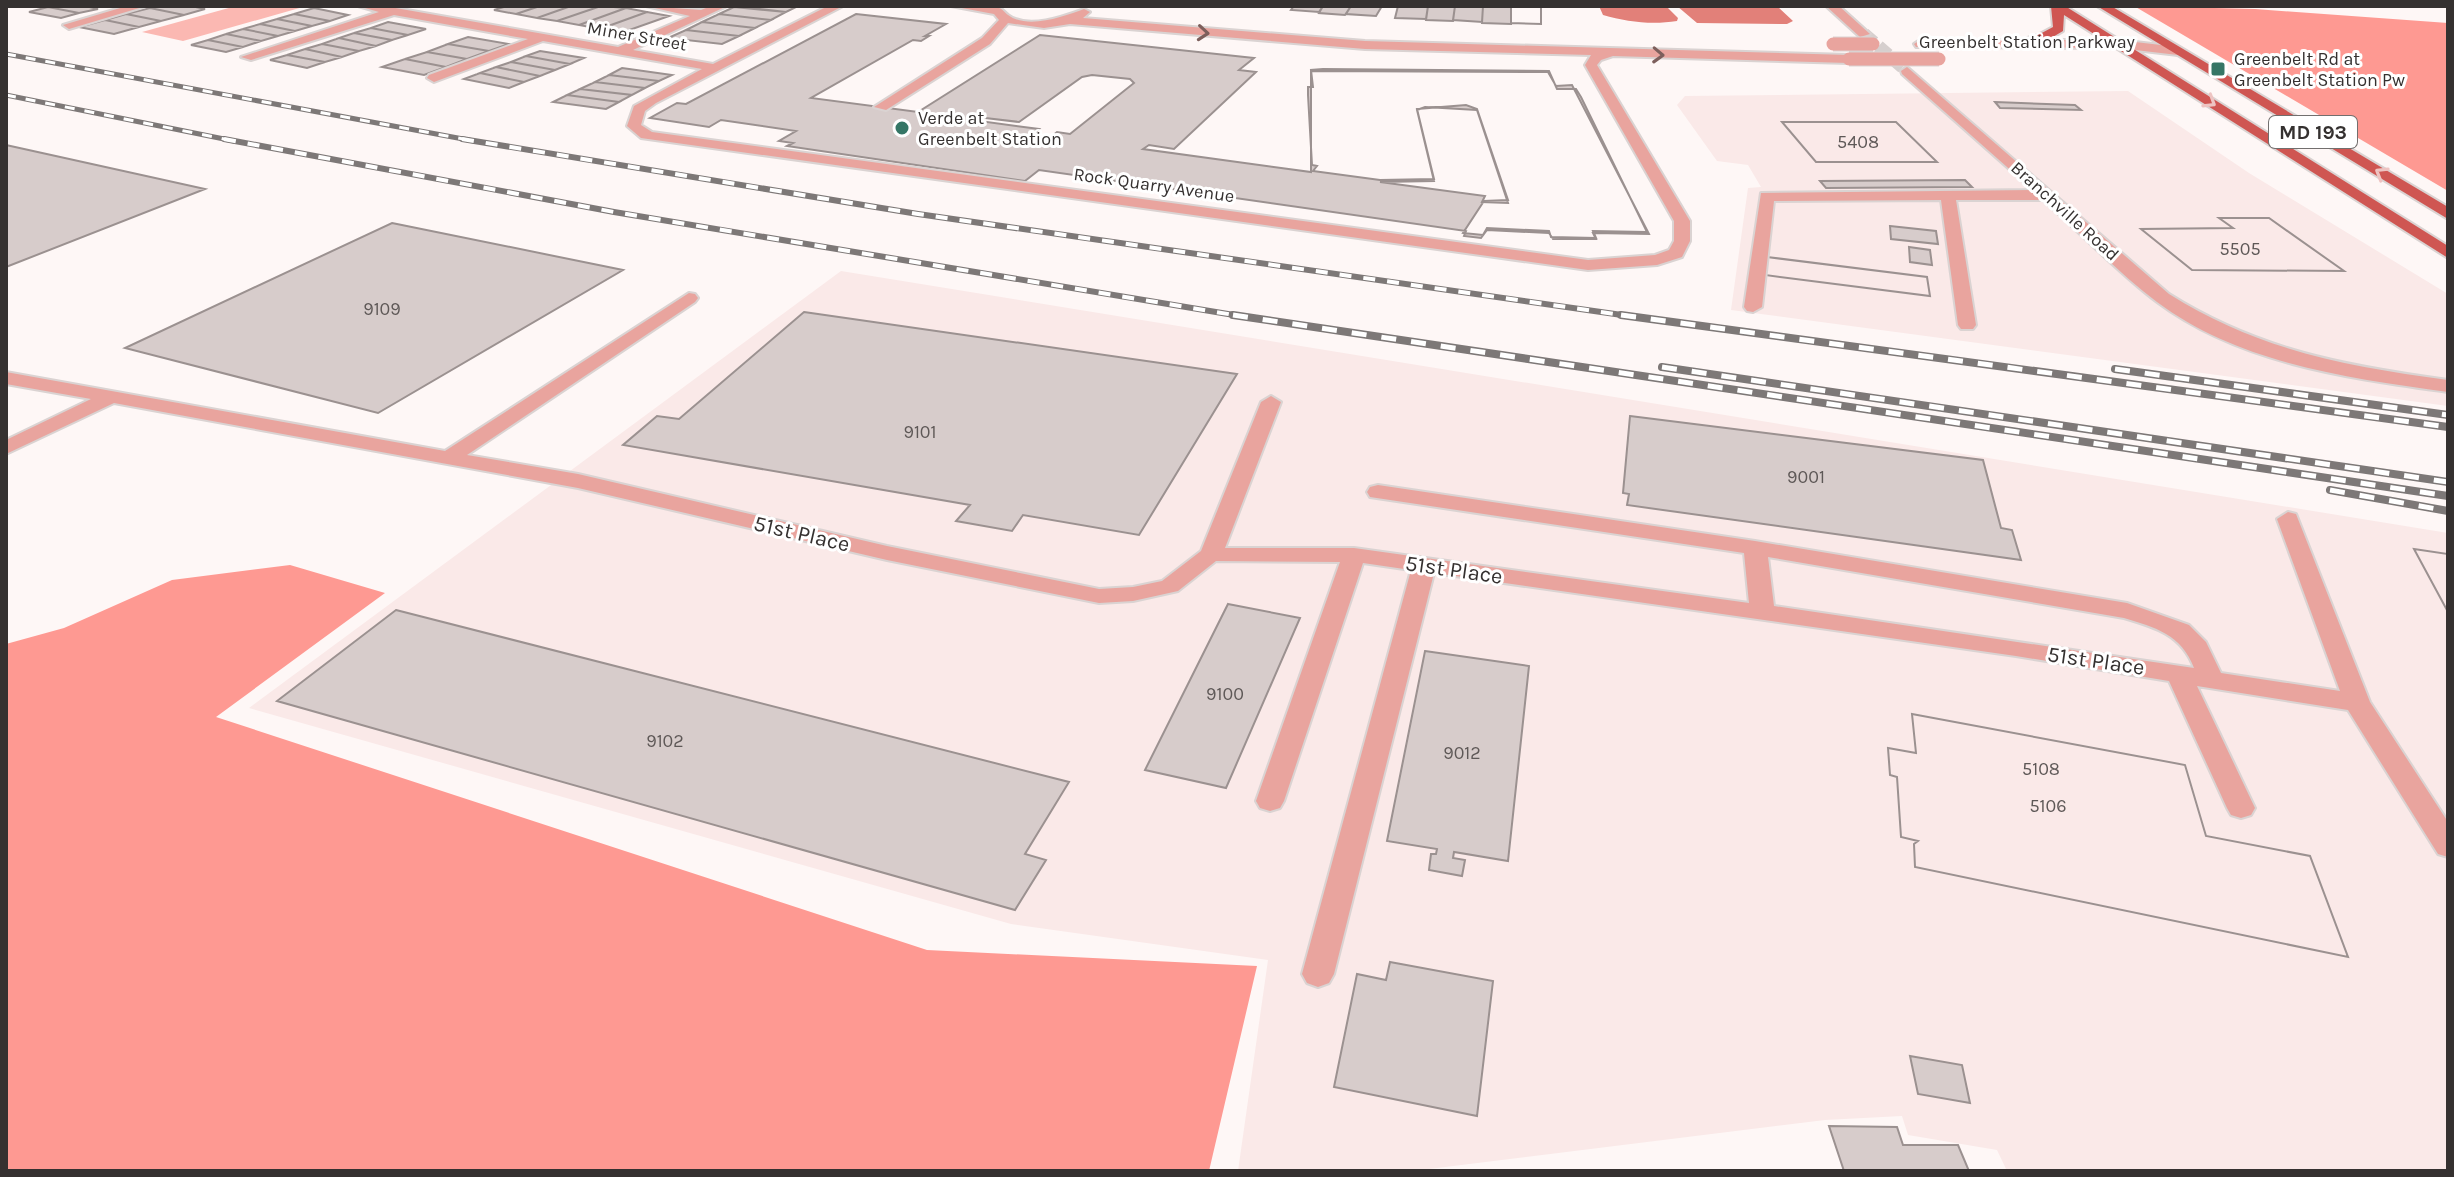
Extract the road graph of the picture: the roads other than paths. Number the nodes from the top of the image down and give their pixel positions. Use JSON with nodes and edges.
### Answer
{"nodes":[{"id":1,"x":140,"y":6,"type":"edge"},
{"id":2,"x":364,"y":6,"type":"edge"},
{"id":3,"x":425,"y":6,"type":"edge"},
{"id":4,"x":652,"y":6,"type":"edge"},
{"id":5,"x":721,"y":6,"type":"edge"},
{"id":6,"x":837,"y":6,"type":"edge"},
{"id":7,"x":957,"y":6,"type":"edge"},
{"id":8,"x":1832,"y":6,"type":"edge"},
{"id":9,"x":2057,"y":6,"type":"edge"},
{"id":10,"x":2103,"y":6,"type":"edge"},
{"id":11,"x":1083,"y":8,"type":"edge"},
{"id":12,"x":398,"y":12,"type":"junction"},
{"id":13,"x":1003,"y":12,"type":"edge"},
{"id":14,"x":702,"y":14,"type":"junction"},
{"id":15,"x":1070,"y":20,"type":"junction"},
{"id":16,"x":1036,"y":24,"type":"junction"},
{"id":17,"x":69,"y":25,"type":"dead end"},
{"id":18,"x":1864,"y":34,"type":"tunnel mouth"},
{"id":19,"x":544,"y":38,"type":"junction"},
{"id":20,"x":986,"y":41,"type":"junction"},
{"id":21,"x":1891,"y":44,"type":"tunnel mouth"},
{"id":22,"x":1905,"y":44,"type":"tunnel mouth"},
{"id":23,"x":2021,"y":44,"type":"junction"},
{"id":24,"x":2118,"y":44,"type":"junction"},
{"id":25,"x":619,"y":51,"type":"junction"},
{"id":26,"x":2178,"y":51,"type":"junction"},
{"id":27,"x":1608,"y":54,"type":"junction"},
{"id":28,"x":247,"y":57,"type":"dead end"},
{"id":29,"x":1954,"y":59,"type":"dead end"},
{"id":30,"x":2117,"y":60,"type":"dead end"},
{"id":31,"x":2144,"y":60,"type":"junction"},
{"id":32,"x":716,"y":68,"type":"junction"},
{"id":33,"x":1907,"y":71,"type":"tunnel mouth"},
{"id":34,"x":434,"y":78,"type":"dead end"},
{"id":35,"x":881,"y":107,"type":"dead end"},
{"id":36,"x":2048,"y":195,"type":"junction"},
{"id":37,"x":1948,"y":196,"type":"junction"},
{"id":38,"x":2448,"y":214,"type":"edge"},
{"id":39,"x":2448,"y":253,"type":"edge"},
{"id":40,"x":689,"y":298,"type":"dead end"},
{"id":41,"x":1753,"y":307,"type":"dead end"},
{"id":42,"x":1967,"y":325,"type":"dead end"},
{"id":43,"x":6,"y":378,"type":"edge"},
{"id":44,"x":2448,"y":386,"type":"edge"},
{"id":45,"x":111,"y":397,"type":"junction"},
{"id":46,"x":1271,"y":402,"type":"dead end"},
{"id":47,"x":6,"y":448,"type":"edge"},
{"id":48,"x":448,"y":458,"type":"junction"},
{"id":49,"x":1378,"y":492,"type":"dead end"},
{"id":50,"x":2288,"y":519,"type":"dead end"},
{"id":51,"x":1755,"y":548,"type":"junction"},
{"id":52,"x":1211,"y":554,"type":"junction"},
{"id":53,"x":1354,"y":555,"type":"junction"},
{"id":54,"x":1424,"y":565,"type":"junction"},
{"id":55,"x":1762,"y":612,"type":"junction"},
{"id":56,"x":2178,"y":672,"type":"junction"},
{"id":57,"x":2210,"y":677,"type":"junction"},
{"id":58,"x":2357,"y":703,"type":"junction"},
{"id":59,"x":1270,"y":801,"type":"dead end"},
{"id":60,"x":2241,"y":808,"type":"dead end"},
{"id":61,"x":2448,"y":846,"type":"edge"},
{"id":62,"x":1318,"y":974,"type":"dead end"}],
"edges":[{"from":1,"to":17,"type":"street"},
{"from":2,"to":12,"type":"street","name":"Miner Street"},
{"from":3,"to":12,"type":"street"},
{"from":4,"to":14,"type":"street"},
{"from":5,"to":14,"type":"street"},
{"from":6,"to":32,"type":"street","name":"Rock Quarry Avenue"},
{"from":7,"to":13,"type":"street"},
{"from":8,"to":18,"type":"street"},
{"from":9,"to":23,"type":"main road"},
{"from":9,"to":24,"type":"main road","number":"MD 193"},
{"from":10,"to":26,"type":"main road","number":"MD 193"},
{"from":11,"to":15,"type":"street"},
{"from":11,"to":21,"type":"street","name":"Greenbelt Station Parkway","bridge":true},
{"from":12,"to":19,"type":"street","name":"Miner Street"},
{"from":12,"to":28,"type":"street"},
{"from":13,"to":16,"type":"street"},
{"from":13,"to":20,"type":"street"},
{"from":14,"to":25,"type":"street"},
{"from":15,"to":16,"type":"street","name":"Greenbelt Station Parkway"},
{"from":15,"to":27,"type":"street","name":"Greenbelt Station Parkway","one_way":true},
{"from":16,"to":20,"type":"street"},
{"from":19,"to":25,"type":"street","name":"Miner Street"},
{"from":19,"to":34,"type":"street"},
{"from":20,"to":35,"type":"street"},
{"from":22,"to":23,"type":"street","name":"Greenbelt Station Parkway"},
{"from":23,"to":24,"type":"street","name":"Greenbelt Station Parkway"},
{"from":24,"to":26,"type":"street","name":"Greenbelt Station Parkway"},
{"from":24,"to":31,"type":"main road","number":"MD 193"},
{"from":25,"to":32,"type":"street","name":"Miner Street"},
{"from":26,"to":31,"type":"street","name":"Greenbelt Station Parkway"},
{"from":38,"to":26,"type":"main road","number":"MD 193","one_way":true},
{"from":27,"to":29,"type":"street","name":"Greenbelt Station Parkway","one_way":true,"bridge":true},
{"from":27,"to":32,"type":"street","name":"Rock Quarry Avenue"},
{"from":30,"to":31,"type":"street","name":"Greenbelt Station Parkway"},
{"from":31,"to":39,"type":"main road","number":"MD 193","one_way":true},
{"from":33,"to":36,"type":"street","name":"Branchville Road"},
{"from":36,"to":37,"type":"street"},
{"from":36,"to":44,"type":"street","name":"Branchville Road"},
{"from":37,"to":41,"type":"street"},
{"from":37,"to":42,"type":"street"},
{"from":40,"to":48,"type":"street"},
{"from":43,"to":45,"type":"street","name":"51st Place"},
{"from":45,"to":47,"type":"street"},
{"from":45,"to":48,"type":"street","name":"51st Place"},
{"from":46,"to":52,"type":"street"},
{"from":48,"to":52,"type":"street","name":"51st Place"},
{"from":49,"to":51,"type":"street"},
{"from":50,"to":58,"type":"street"},
{"from":51,"to":55,"type":"street"},
{"from":51,"to":57,"type":"street"},
{"from":52,"to":53,"type":"street","name":"51st Place"},
{"from":53,"to":54,"type":"street","name":"51st Place"},
{"from":53,"to":59,"type":"street"},
{"from":54,"to":55,"type":"street","name":"51st Place"},
{"from":54,"to":62,"type":"street"},
{"from":55,"to":56,"type":"street","name":"51st Place"},
{"from":56,"to":57,"type":"street","name":"51st Place"},
{"from":56,"to":60,"type":"street"},
{"from":57,"to":58,"type":"street","name":"51st Place"},
{"from":58,"to":61,"type":"street"}]}
